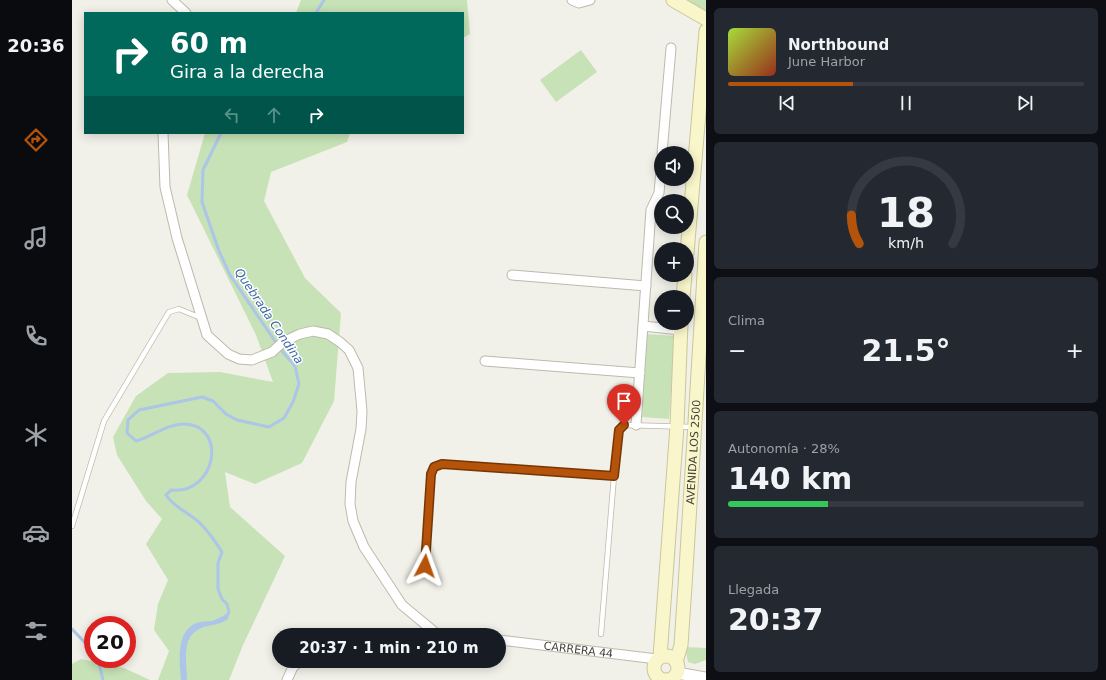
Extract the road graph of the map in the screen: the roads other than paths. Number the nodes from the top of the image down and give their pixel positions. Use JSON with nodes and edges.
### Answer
{"nodes":[{"id":1,"x":172,"y":0,"type":"edge"},
{"id":2,"x":572,"y":0,"type":"edge"},
{"id":3,"x":590,"y":0,"type":"edge"},
{"id":4,"x":673,"y":0,"type":"edge"},
{"id":5,"x":185,"y":12,"type":"edge"},
{"id":6,"x":706,"y":19,"type":"edge"},
{"id":7,"x":706,"y":31,"type":"edge"},
{"id":8,"x":671,"y":48,"type":"dead end"},
{"id":9,"x":163,"y":134,"type":"edge"},
{"id":10,"x":663,"y":146,"type":"edge"},
{"id":11,"x":660,"y":186,"type":"edge"},
{"id":12,"x":688,"y":242,"type":"edge"},
{"id":13,"x":706,"y":247,"type":"edge"},
{"id":14,"x":512,"y":275,"type":"dead end"},
{"id":15,"x":646,"y":286,"type":"junction"},
{"id":16,"x":201,"y":318,"type":"junction"},
{"id":17,"x":643,"y":326,"type":"junction"},
{"id":18,"x":654,"y":326,"type":"edge"},
{"id":19,"x":681,"y":330,"type":"edge"},
{"id":20,"x":484,"y":361,"type":"dead end"},
{"id":21,"x":640,"y":373,"type":"junction"},
{"id":22,"x":636,"y":424,"type":"junction"},
{"id":23,"x":677,"y":426,"type":"junction"},
{"id":24,"x":694,"y":427,"type":"junction"},
{"id":25,"x":614,"y":476,"type":"junction"},
{"id":26,"x":72,"y":526,"type":"edge"},
{"id":27,"x":425,"y":566,"type":"dead end"},
{"id":28,"x":428,"y":628,"type":"edge"},
{"id":29,"x":601,"y":634,"type":"dead end"},
{"id":30,"x":506,"y":641,"type":"edge"},
{"id":31,"x":659,"y":658,"type":"junction"},
{"id":32,"x":293,"y":668,"type":"edge"},
{"id":33,"x":672,"y":674,"type":"edge"},
{"id":34,"x":706,"y":678,"type":"edge"},
{"id":35,"x":287,"y":680,"type":"edge"}],
"edges":[{"from":1,"to":5,"type":"street"},
{"from":2,"to":3,"type":"street"},
{"from":4,"to":6,"type":"main road"},
{"from":7,"to":12,"type":"main road"},
{"from":8,"to":10,"type":"street"},
{"from":9,"to":16,"type":"street"},
{"from":11,"to":15,"type":"street"},
{"from":13,"to":24,"type":"main road","name":"AVENIDA LOS 2500"},
{"from":14,"to":15,"type":"street"},
{"from":15,"to":17,"type":"street"},
{"from":16,"to":26,"type":"lane"},
{"from":16,"to":28,"type":"street"},
{"from":17,"to":18,"type":"street"},
{"from":17,"to":21,"type":"street"},
{"from":19,"to":23,"type":"main road","name":"AVENIDA LOS 2500"},
{"from":20,"to":21,"type":"street"},
{"from":21,"to":22,"type":"street"},
{"from":22,"to":23,"type":"lane"},
{"from":22,"to":25,"type":"lane"},
{"from":23,"to":24,"type":"lane"},
{"from":23,"to":31,"type":"main road","name":"AVENIDA LOS 2500"},
{"from":24,"to":33,"type":"main road","name":"AVENIDA LOS 2500"},
{"from":25,"to":27,"type":"lane"},
{"from":25,"to":29,"type":"lane"},
{"from":30,"to":31,"type":"street","name":"CARRERA 44"},
{"from":31,"to":33,"type":"main road"},
{"from":31,"to":33,"type":"main road","name":"AVENIDA LOS 2500"},
{"from":32,"to":35,"type":"street"},
{"from":33,"to":34,"type":"street"}]}
